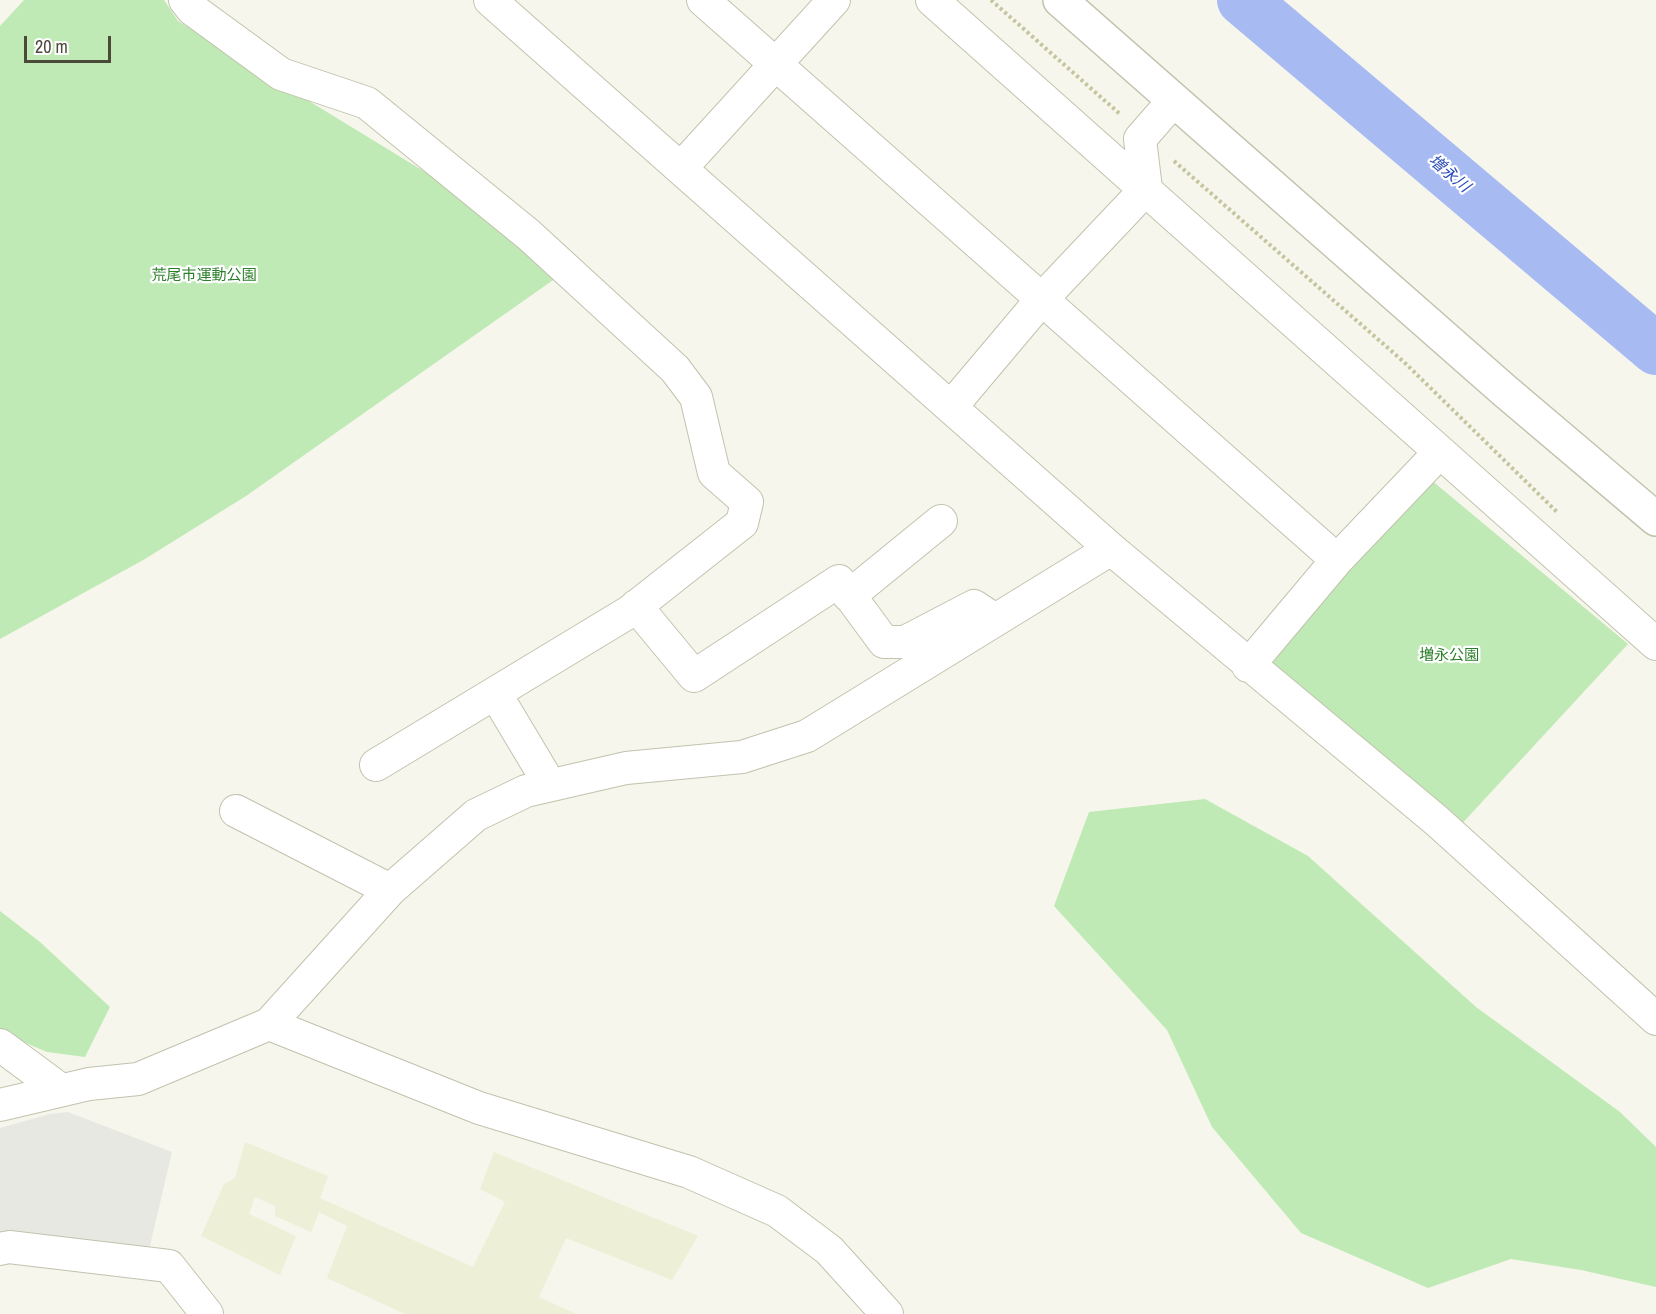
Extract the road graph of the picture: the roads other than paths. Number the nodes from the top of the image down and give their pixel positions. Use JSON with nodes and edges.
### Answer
{"nodes":[{"id":1,"x":185,"y":0,"type":"edge"},
{"id":2,"x":490,"y":0,"type":"edge"},
{"id":3,"x":703,"y":0,"type":"edge"},
{"id":4,"x":834,"y":0,"type":"edge"},
{"id":5,"x":932,"y":0,"type":"edge"},
{"id":6,"x":1060,"y":0,"type":"edge"},
{"id":7,"x":777,"y":66,"type":"junction"},
{"id":8,"x":1174,"y":100,"type":"junction"},
{"id":9,"x":682,"y":167,"type":"junction"},
{"id":10,"x":1146,"y":189,"type":"junction"},
{"id":11,"x":1042,"y":299,"type":"junction"},
{"id":12,"x":951,"y":406,"type":"junction"},
{"id":13,"x":1439,"y":453,"type":"junction"},
{"id":14,"x":1656,"y":519,"type":"edge"},
{"id":15,"x":941,"y":521,"type":"dead end"},
{"id":16,"x":1111,"y":549,"type":"junction"},
{"id":17,"x":1337,"y":560,"type":"junction"},
{"id":18,"x":849,"y":596,"type":"junction"},
{"id":19,"x":636,"y":606,"type":"junction"},
{"id":20,"x":995,"y":620,"type":"junction"},
{"id":21,"x":1656,"y":644,"type":"edge"},
{"id":22,"x":1248,"y":666,"type":"junction"},
{"id":23,"x":495,"y":693,"type":"junction"},
{"id":24,"x":376,"y":765,"type":"dead end"},
{"id":25,"x":550,"y":785,"type":"junction"},
{"id":26,"x":236,"y":811,"type":"dead end"},
{"id":27,"x":390,"y":890,"type":"junction"},
{"id":28,"x":1656,"y":1019,"type":"edge"},
{"id":29,"x":269,"y":1024,"type":"junction"},
{"id":30,"x":0,"y":1045,"type":"edge"},
{"id":31,"x":61,"y":1090,"type":"junction"},
{"id":32,"x":0,"y":1105,"type":"edge"},
{"id":33,"x":0,"y":1249,"type":"edge"},
{"id":34,"x":207,"y":1314,"type":"edge"},
{"id":35,"x":887,"y":1314,"type":"edge"}],
"edges":[{"from":1,"to":19,"type":"street"},
{"from":2,"to":9,"type":"street"},
{"from":3,"to":7,"type":"street"},
{"from":4,"to":7,"type":"street"},
{"from":5,"to":10,"type":"street"},
{"from":6,"to":8,"type":"street"},
{"from":7,"to":9,"type":"street"},
{"from":7,"to":11,"type":"street"},
{"from":8,"to":10,"type":"street"},
{"from":8,"to":14,"type":"street"},
{"from":9,"to":12,"type":"street"},
{"from":10,"to":11,"type":"street"},
{"from":10,"to":13,"type":"street"},
{"from":11,"to":12,"type":"street"},
{"from":11,"to":17,"type":"street"},
{"from":12,"to":16,"type":"street"},
{"from":13,"to":17,"type":"street"},
{"from":13,"to":21,"type":"street"},
{"from":15,"to":18,"type":"street"},
{"from":16,"to":20,"type":"street"},
{"from":16,"to":22,"type":"street"},
{"from":17,"to":22,"type":"street"},
{"from":18,"to":19,"type":"street"},
{"from":18,"to":20,"type":"street"},
{"from":19,"to":23,"type":"street"},
{"from":20,"to":25,"type":"street"},
{"from":22,"to":28,"type":"street"},
{"from":23,"to":24,"type":"street"},
{"from":23,"to":25,"type":"street"},
{"from":25,"to":27,"type":"street"},
{"from":26,"to":27,"type":"street"},
{"from":27,"to":29,"type":"street"},
{"from":29,"to":31,"type":"street"},
{"from":29,"to":35,"type":"street"},
{"from":30,"to":31,"type":"street"},
{"from":31,"to":32,"type":"street"},
{"from":33,"to":34,"type":"street"}]}
